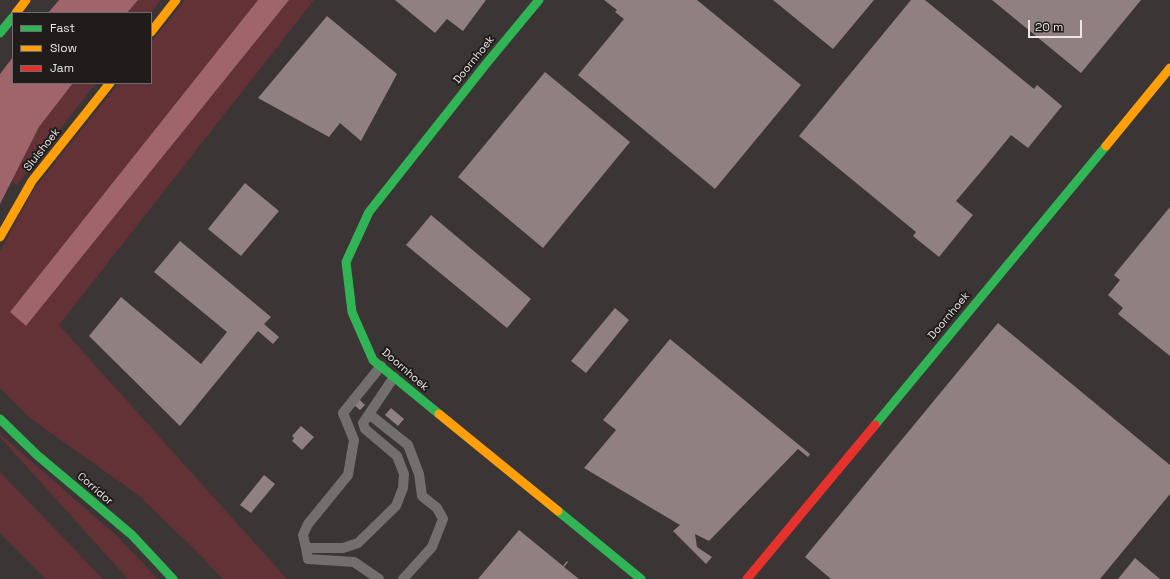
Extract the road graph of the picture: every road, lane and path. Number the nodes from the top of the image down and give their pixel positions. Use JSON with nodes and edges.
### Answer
{"nodes":[{"id":1,"x":26,"y":0,"type":"edge"},
{"id":2,"x":176,"y":0,"type":"edge"},
{"id":3,"x":539,"y":0,"type":"edge"},
{"id":4,"x":17,"y":12,"type":"edge"},
{"id":5,"x":12,"y":18,"type":"edge"},
{"id":6,"x":152,"y":31,"type":"edge"},
{"id":7,"x":0,"y":33,"type":"edge"},
{"id":8,"x":1170,"y":68,"type":"edge"},
{"id":9,"x":109,"y":84,"type":"edge"},
{"id":10,"x":0,"y":237,"type":"edge"},
{"id":11,"x":381,"y":366,"type":"junction"},
{"id":12,"x":394,"y":377,"type":"junction"},
{"id":13,"x":369,"y":414,"type":"junction"},
{"id":14,"x":0,"y":419,"type":"edge"},
{"id":15,"x":306,"y":548,"type":"junction"},
{"id":16,"x":173,"y":579,"type":"edge"},
{"id":17,"x":379,"y":579,"type":"edge"},
{"id":18,"x":403,"y":579,"type":"edge"},
{"id":19,"x":641,"y":579,"type":"edge"},
{"id":20,"x":747,"y":579,"type":"edge"}],
"edges":[{"from":1,"to":4,"type":"street"},
{"from":2,"to":6,"type":"street"},
{"from":3,"to":11,"type":"street","name":"Doornhoek"},
{"from":5,"to":7,"type":"street"},
{"from":8,"to":20,"type":"street","name":"Doornhoek"},
{"from":9,"to":10,"type":"street","name":"Sluishoek"},
{"from":11,"to":12,"type":"street","name":"Doornhoek"},
{"from":11,"to":15,"type":"lane"},
{"from":12,"to":13,"type":"lane"},
{"from":12,"to":19,"type":"street","name":"Doornhoek"},
{"from":13,"to":15,"type":"lane"},
{"from":13,"to":18,"type":"lane"},
{"from":14,"to":16,"type":"street","name":"Corridor"},
{"from":15,"to":17,"type":"lane"}]}
